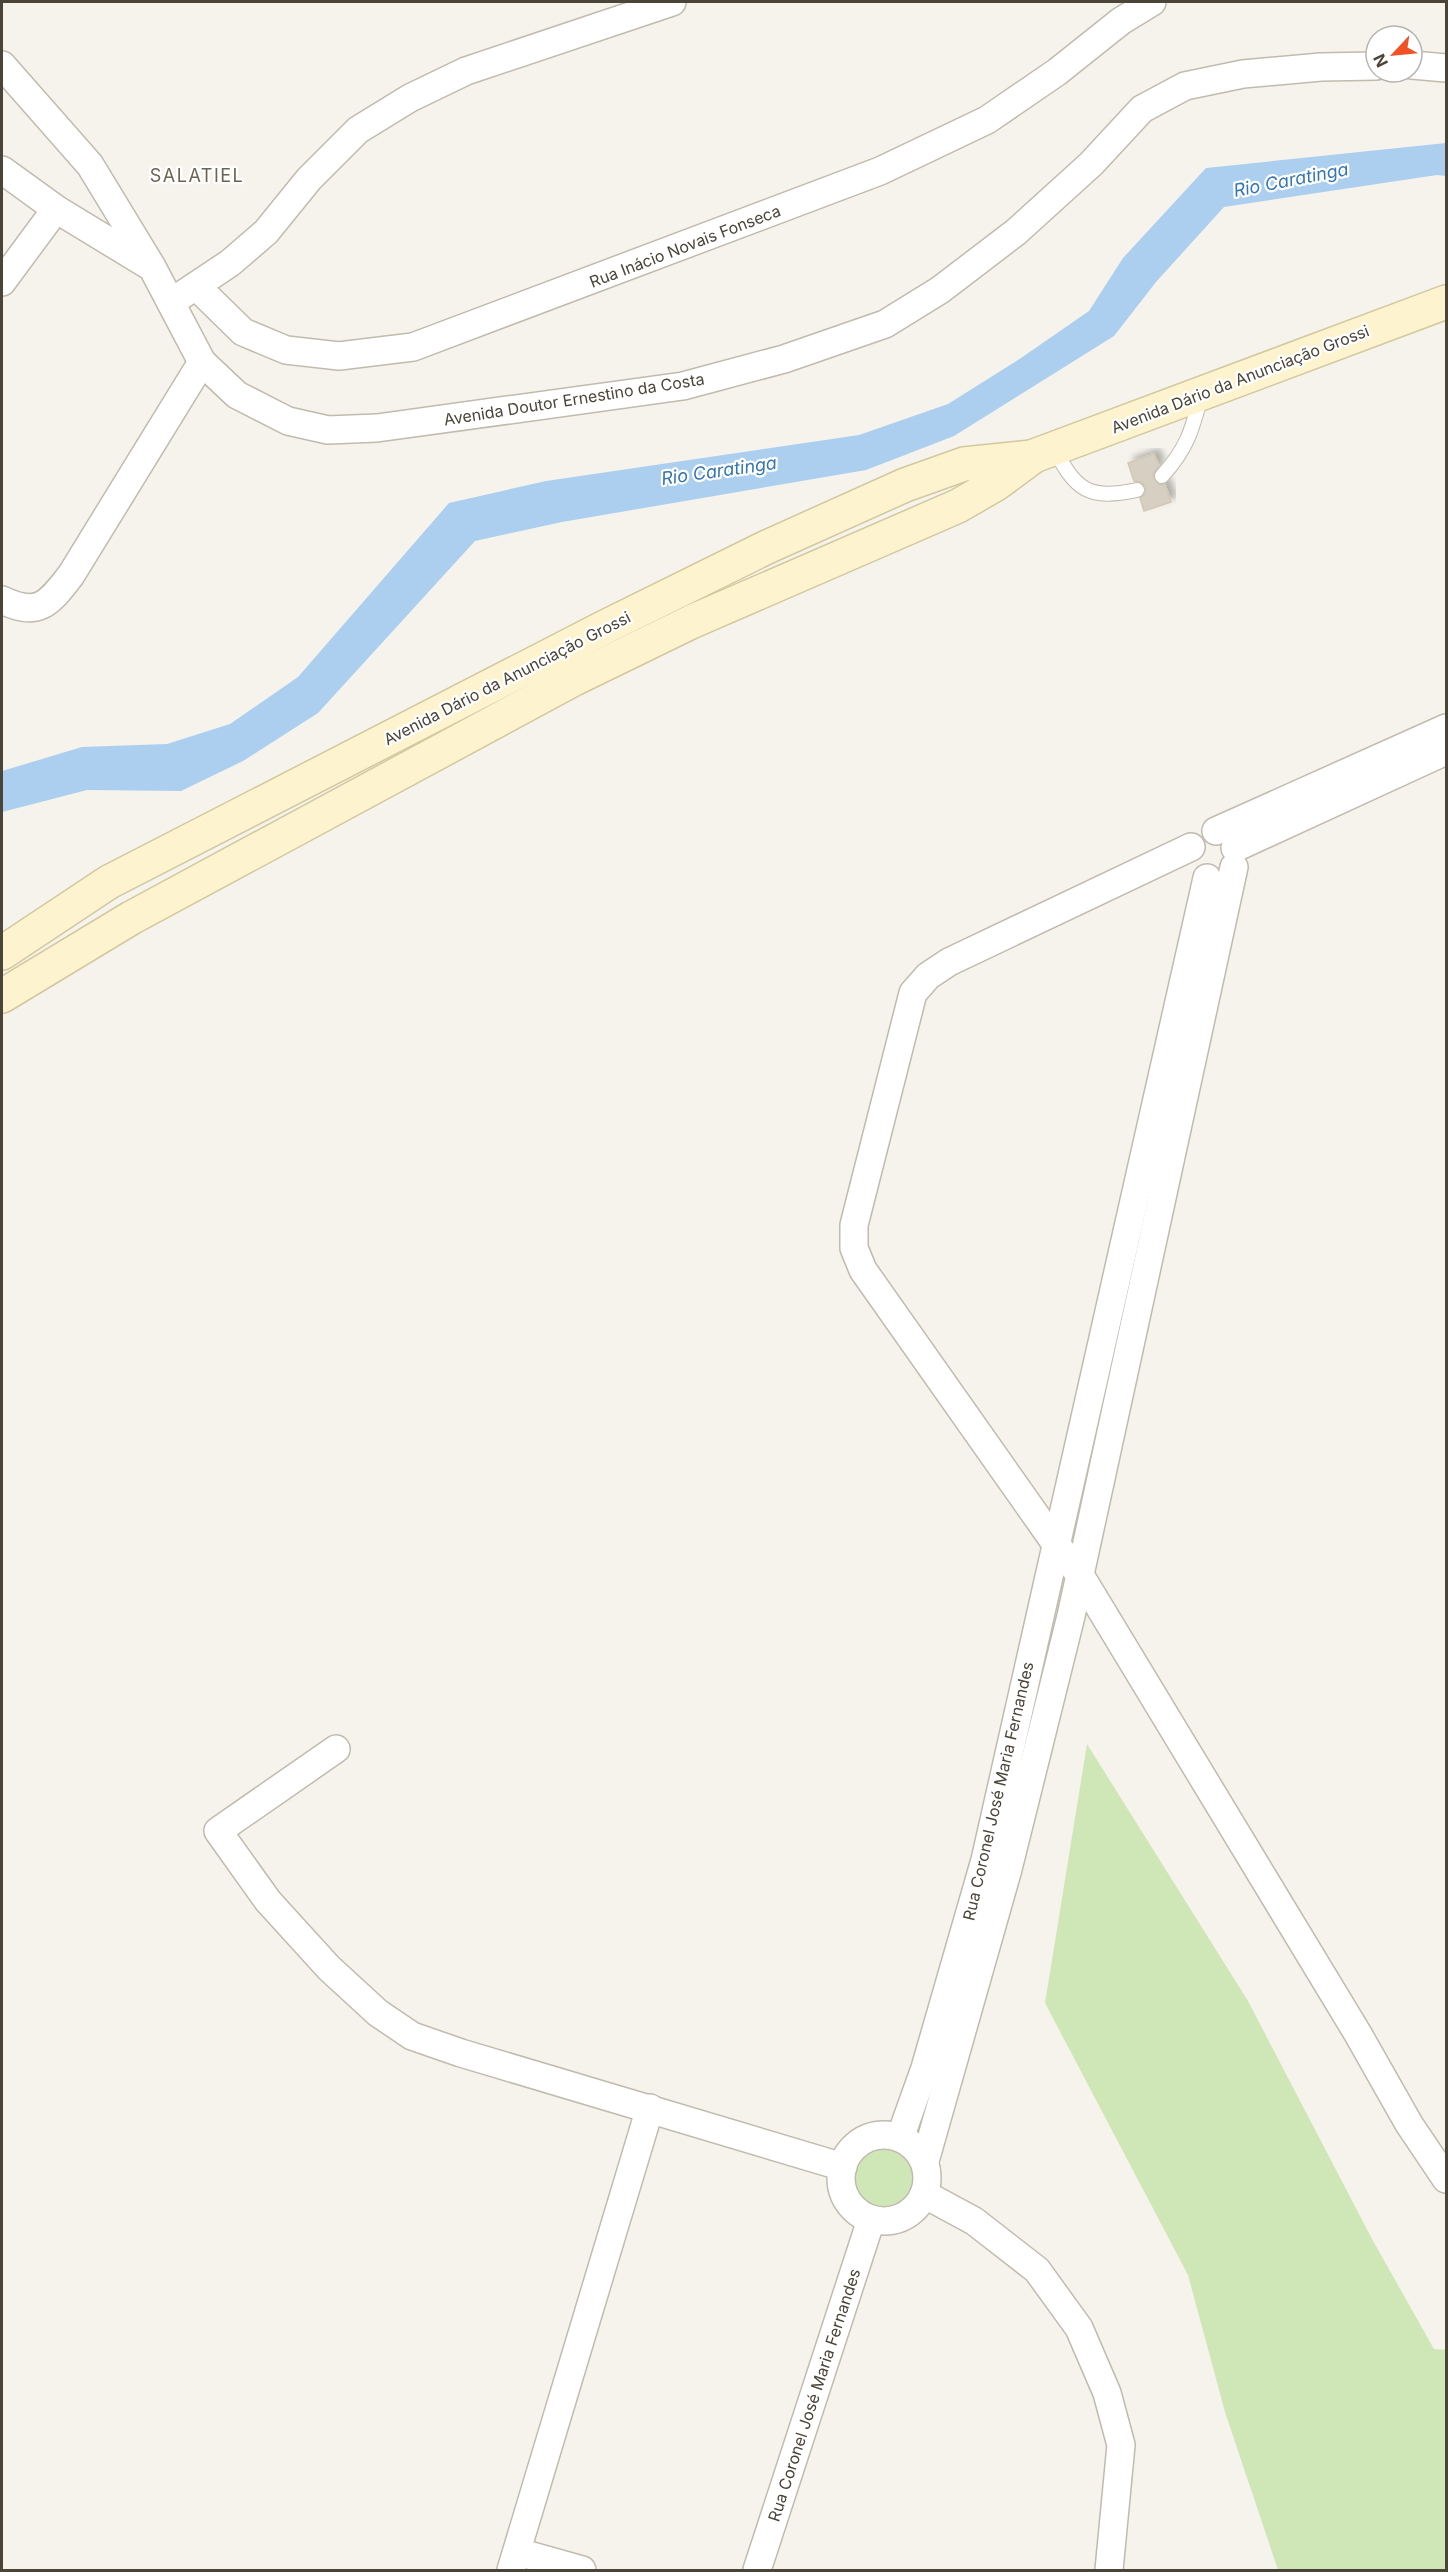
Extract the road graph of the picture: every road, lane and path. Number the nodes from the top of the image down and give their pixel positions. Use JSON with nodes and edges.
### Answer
{"nodes":[{"id":1,"x":1152,"y":2,"type":"edge"},
{"id":2,"x":666,"y":3,"type":"edge"},
{"id":3,"x":2,"y":65,"type":"edge"},
{"id":4,"x":1364,"y":66,"type":"edge"},
{"id":5,"x":1424,"y":66,"type":"edge"},
{"id":6,"x":1446,"y":68,"type":"edge"},
{"id":7,"x":2,"y":170,"type":"edge"},
{"id":8,"x":56,"y":209,"type":"junction"},
{"id":9,"x":152,"y":267,"type":"junction"},
{"id":10,"x":2,"y":282,"type":"edge"},
{"id":11,"x":196,"y":286,"type":"junction"},
{"id":12,"x":1446,"y":302,"type":"edge"},
{"id":13,"x":171,"y":303,"type":"junction"},
{"id":14,"x":202,"y":362,"type":"junction"},
{"id":15,"x":1202,"y":394,"type":"junction"},
{"id":16,"x":1044,"y":452,"type":"junction"},
{"id":17,"x":1162,"y":476,"type":"dead end"},
{"id":18,"x":1137,"y":490,"type":"dead end"},
{"id":19,"x":2,"y":600,"type":"edge"},
{"id":20,"x":1446,"y":728,"type":"edge"},
{"id":21,"x":1446,"y":752,"type":"edge"},
{"id":22,"x":1191,"y":847,"type":"junction"},
{"id":23,"x":1228,"y":849,"type":"junction"},
{"id":24,"x":1207,"y":878,"type":"junction"},
{"id":25,"x":109,"y":882,"type":"junction"},
{"id":26,"x":131,"y":918,"type":"junction"},
{"id":27,"x":2,"y":953,"type":"edge"},
{"id":28,"x":2,"y":996,"type":"edge"},
{"id":29,"x":1056,"y":1544,"type":"junction"},
{"id":30,"x":1080,"y":1575,"type":"junction"},
{"id":31,"x":1044,"y":1597,"type":"junction"},
{"id":32,"x":1071,"y":1616,"type":"junction"},
{"id":33,"x":336,"y":1749,"type":"dead end"},
{"id":34,"x":650,"y":2108,"type":"junction"},
{"id":35,"x":900,"y":2138,"type":"junction"},
{"id":36,"x":925,"y":2161,"type":"junction"},
{"id":37,"x":843,"y":2167,"type":"junction"},
{"id":38,"x":1446,"y":2179,"type":"edge"},
{"id":39,"x":924,"y":2194,"type":"junction"},
{"id":40,"x":871,"y":2220,"type":"junction"},
{"id":41,"x":515,"y":2561,"type":"edge"},
{"id":42,"x":582,"y":2571,"type":"edge"},
{"id":43,"x":757,"y":2571,"type":"edge"},
{"id":44,"x":1109,"y":2571,"type":"edge"}],
"edges":[{"from":1,"to":11,"type":"street","name":"Rua Inácio Novais Fonseca"},
{"from":2,"to":11,"type":"street"},
{"from":3,"to":9,"type":"street","name":"Avenida Doutor Ernestino da Costa"},
{"from":4,"to":14,"type":"street","name":"Avenida Doutor Ernestino da Costa"},
{"from":5,"to":6,"type":"street"},
{"from":7,"to":8,"type":"street"},
{"from":8,"to":9,"type":"street"},
{"from":8,"to":10,"type":"street"},
{"from":9,"to":13,"type":"street","name":"Avenida Doutor Ernestino da Costa"},
{"from":11,"to":13,"type":"street"},
{"from":12,"to":15,"type":"main road","name":"Avenida Dário da Anunciação Grossi"},
{"from":13,"to":14,"type":"street","name":"Avenida Doutor Ernestino da Costa"},
{"from":14,"to":19,"type":"street"},
{"from":15,"to":16,"type":"main road","name":"Avenida Dário da Anunciação Grossi"},
{"from":15,"to":17,"type":"lane"},
{"from":16,"to":18,"type":"lane"},
{"from":16,"to":25,"type":"main road","name":"Avenida Dário da Anunciação Grossi"},
{"from":16,"to":26,"type":"main road","name":"Avenida Dário da Anunciação Grossi"},
{"from":20,"to":23,"type":"street"},
{"from":21,"to":23,"type":"street"},
{"from":22,"to":23,"type":"street"},
{"from":22,"to":24,"type":"street"},
{"from":22,"to":29,"type":"street"},
{"from":23,"to":24,"type":"street"},
{"from":23,"to":30,"type":"street"},
{"from":24,"to":29,"type":"street","name":"Rua Coronel José Maria Fernandes"},
{"from":25,"to":26,"type":"main road"},
{"from":25,"to":27,"type":"main road","name":"Avenida Dário da Anunciação Grossi"},
{"from":26,"to":28,"type":"main road","name":"Avenida Dário da Anunciação Grossi"},
{"from":29,"to":30,"type":"street"},
{"from":29,"to":31,"type":"street","name":"Rua Coronel José Maria Fernandes"},
{"from":30,"to":32,"type":"street"},
{"from":30,"to":38,"type":"street"},
{"from":31,"to":32,"type":"street"},
{"from":31,"to":35,"type":"street","name":"Rua Coronel José Maria Fernandes"},
{"from":32,"to":36,"type":"street"},
{"from":33,"to":34,"type":"street"},
{"from":34,"to":37,"type":"street"},
{"from":34,"to":41,"type":"street"},
{"from":35,"to":36,"type":"street"},
{"from":35,"to":37,"type":"street"},
{"from":36,"to":39,"type":"street"},
{"from":37,"to":40,"type":"street"},
{"from":39,"to":40,"type":"street"},
{"from":39,"to":44,"type":"street"},
{"from":40,"to":43,"type":"street","name":"Rua Coronel José Maria Fernandes"},
{"from":41,"to":42,"type":"street"}]}
